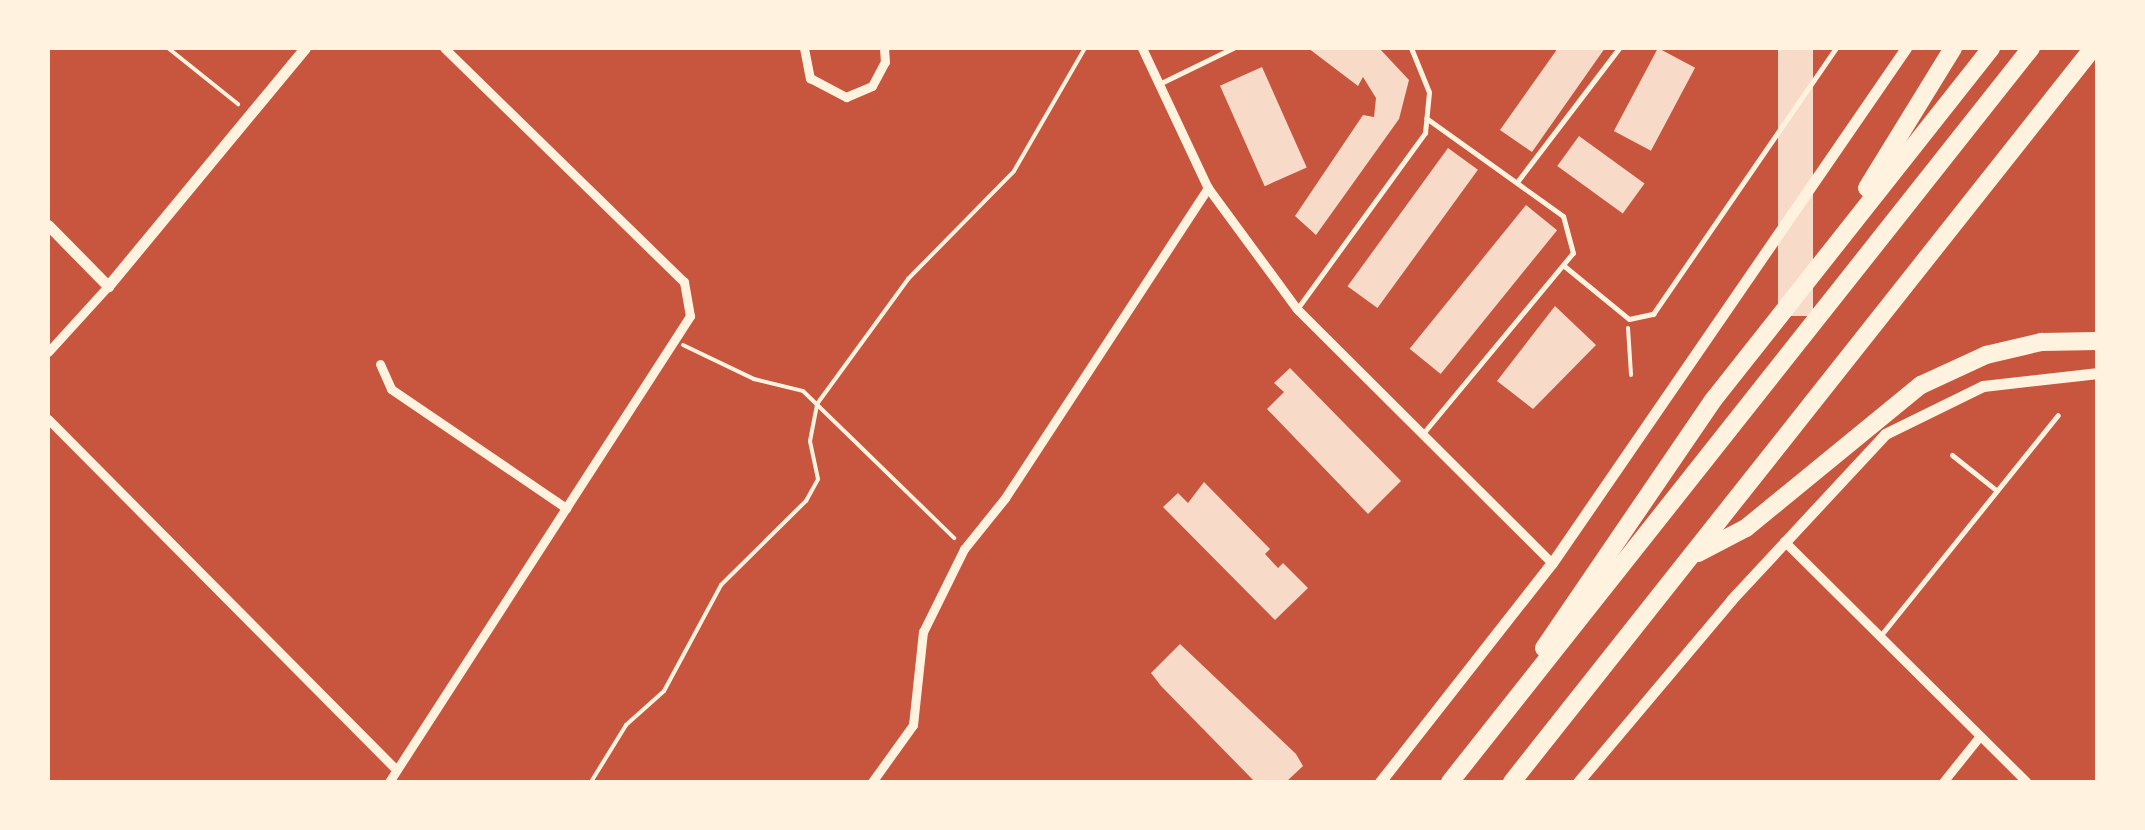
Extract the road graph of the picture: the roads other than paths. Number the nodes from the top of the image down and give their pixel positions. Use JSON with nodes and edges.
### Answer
{"nodes":[{"id":1,"x":305,"y":48,"type":"edge"},
{"id":2,"x":444,"y":48,"type":"edge"},
{"id":3,"x":804,"y":48,"type":"edge"},
{"id":4,"x":884,"y":48,"type":"edge"},
{"id":5,"x":1142,"y":48,"type":"edge"},
{"id":6,"x":1233,"y":48,"type":"edge"},
{"id":7,"x":1410,"y":48,"type":"edge"},
{"id":8,"x":1620,"y":48,"type":"edge"},
{"id":9,"x":1836,"y":48,"type":"edge"},
{"id":10,"x":1906,"y":48,"type":"edge"},
{"id":11,"x":1953,"y":48,"type":"edge"},
{"id":12,"x":1991,"y":48,"type":"edge"},
{"id":13,"x":2030,"y":48,"type":"edge"},
{"id":14,"x":2093,"y":48,"type":"edge"},
{"id":15,"x":1161,"y":83,"type":"junction"},
{"id":16,"x":1426,"y":118,"type":"junction"},
{"id":17,"x":1517,"y":182,"type":"junction"},
{"id":18,"x":1208,"y":188,"type":"junction"},
{"id":19,"x":48,"y":225,"type":"edge"},
{"id":20,"x":1824,"y":258,"type":"junction"},
{"id":21,"x":1563,"y":265,"type":"junction"},
{"id":22,"x":108,"y":286,"type":"junction"},
{"id":23,"x":1297,"y":309,"type":"junction"},
{"id":24,"x":2098,"y":341,"type":"edge"},
{"id":25,"x":48,"y":352,"type":"edge"},
{"id":26,"x":380,"y":364,"type":"dead end"},
{"id":27,"x":2098,"y":373,"type":"edge"},
{"id":28,"x":2058,"y":415,"type":"dead end"},
{"id":29,"x":48,"y":419,"type":"edge"},
{"id":30,"x":1425,"y":431,"type":"junction"},
{"id":31,"x":1952,"y":455,"type":"dead end"},
{"id":32,"x":1997,"y":491,"type":"junction"},
{"id":33,"x":566,"y":508,"type":"junction"},
{"id":34,"x":1784,"y":541,"type":"junction"},
{"id":35,"x":1693,"y":556,"type":"junction"},
{"id":36,"x":1552,"y":563,"type":"junction"},
{"id":37,"x":1879,"y":638,"type":"junction"},
{"id":38,"x":1490,"y":732,"type":"junction"},
{"id":39,"x":1979,"y":737,"type":"junction"},
{"id":40,"x":396,"y":770,"type":"junction"},
{"id":41,"x":389,"y":782,"type":"edge"},
{"id":42,"x":872,"y":782,"type":"edge"},
{"id":43,"x":1380,"y":782,"type":"edge"},
{"id":44,"x":1450,"y":782,"type":"edge"},
{"id":45,"x":1512,"y":782,"type":"edge"},
{"id":46,"x":1578,"y":782,"type":"edge"},
{"id":47,"x":1943,"y":782,"type":"edge"},
{"id":48,"x":2026,"y":782,"type":"edge"}],
"edges":[{"from":1,"to":22,"type":"street"},
{"from":2,"to":33,"type":"street"},
{"from":3,"to":4,"type":"street"},
{"from":5,"to":15,"type":"street"},
{"from":6,"to":15,"type":"lane"},
{"from":7,"to":16,"type":"lane"},
{"from":8,"to":17,"type":"lane"},
{"from":9,"to":21,"type":"lane"},
{"from":10,"to":36,"type":"street"},
{"from":11,"to":20,"type":"highway"},
{"from":12,"to":20,"type":"highway"},
{"from":13,"to":38,"type":"highway"},
{"from":14,"to":35,"type":"highway"},
{"from":15,"to":18,"type":"street"},
{"from":16,"to":17,"type":"lane"},
{"from":16,"to":23,"type":"lane"},
{"from":17,"to":21,"type":"lane"},
{"from":18,"to":23,"type":"street"},
{"from":18,"to":42,"type":"street"},
{"from":19,"to":22,"type":"street"},
{"from":20,"to":38,"type":"highway"},
{"from":21,"to":30,"type":"lane"},
{"from":22,"to":25,"type":"street"},
{"from":23,"to":30,"type":"street"},
{"from":24,"to":35,"type":"highway"},
{"from":26,"to":33,"type":"street"},
{"from":27,"to":34,"type":"street"},
{"from":28,"to":32,"type":"lane"},
{"from":29,"to":40,"type":"street"},
{"from":30,"to":36,"type":"street"},
{"from":31,"to":32,"type":"lane"},
{"from":32,"to":37,"type":"lane"},
{"from":33,"to":40,"type":"street"},
{"from":34,"to":37,"type":"street"},
{"from":34,"to":46,"type":"street"},
{"from":35,"to":45,"type":"highway"},
{"from":36,"to":43,"type":"street"},
{"from":37,"to":39,"type":"street"},
{"from":38,"to":44,"type":"highway"},
{"from":39,"to":47,"type":"street"},
{"from":39,"to":48,"type":"street"},
{"from":40,"to":41,"type":"street"}]}
